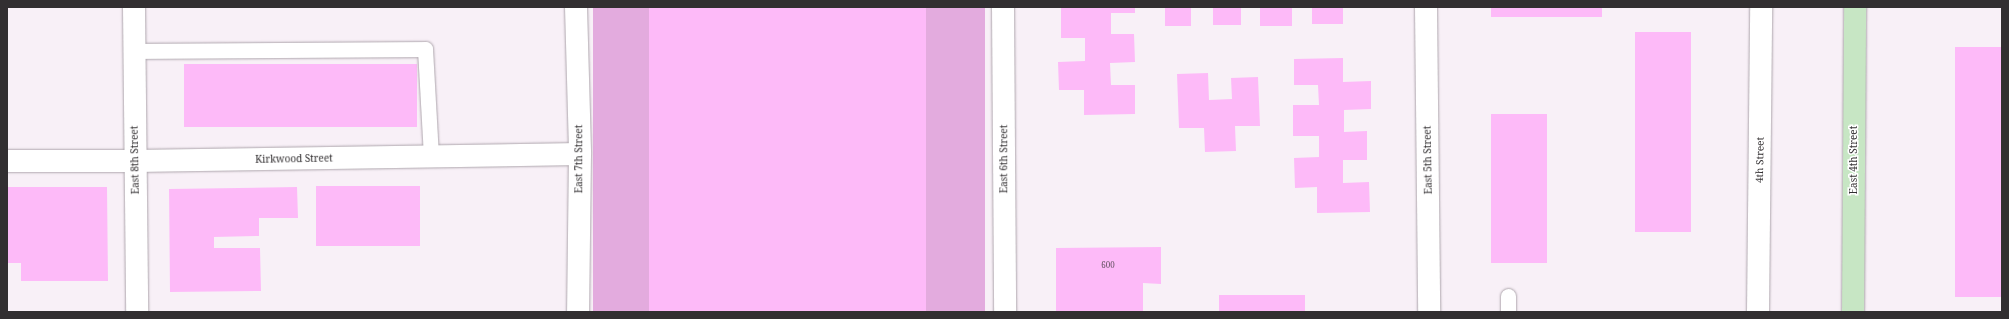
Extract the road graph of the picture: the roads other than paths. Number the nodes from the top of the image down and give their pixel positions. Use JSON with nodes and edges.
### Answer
{"nodes":[{"id":1,"x":134,"y":7,"type":"edge"},
{"id":2,"x":576,"y":7,"type":"edge"},
{"id":3,"x":1003,"y":7,"type":"edge"},
{"id":4,"x":1426,"y":7,"type":"edge"},
{"id":5,"x":1761,"y":7,"type":"edge"},
{"id":6,"x":1855,"y":7,"type":"edge"},
{"id":7,"x":135,"y":51,"type":"junction"},
{"id":8,"x":580,"y":154,"type":"junction"},
{"id":9,"x":431,"y":156,"type":"junction"},
{"id":10,"x":7,"y":161,"type":"edge"},
{"id":11,"x":135,"y":161,"type":"junction"},
{"id":12,"x":1508,"y":296,"type":"dead end"},
{"id":13,"x":137,"y":312,"type":"edge"},
{"id":14,"x":578,"y":312,"type":"edge"},
{"id":15,"x":1005,"y":312,"type":"edge"},
{"id":16,"x":1429,"y":312,"type":"edge"},
{"id":17,"x":1508,"y":312,"type":"edge"},
{"id":18,"x":1758,"y":312,"type":"edge"},
{"id":19,"x":1853,"y":312,"type":"edge"}],
"edges":[{"from":1,"to":7,"type":"street","name":"East 8th Street"},
{"from":2,"to":8,"type":"street","name":"East 7th Street"},
{"from":3,"to":15,"type":"street","name":"East 6th Street"},
{"from":4,"to":16,"type":"street","name":"East 5th Street"},
{"from":5,"to":18,"type":"street","name":"4th Street"},
{"from":6,"to":19,"type":"main road","name":"East 4th Street"},
{"from":7,"to":9,"type":"lane"},
{"from":7,"to":11,"type":"street","name":"East 8th Street"},
{"from":8,"to":9,"type":"street","name":"Kirkwood Street"},
{"from":8,"to":14,"type":"street","name":"East 7th Street"},
{"from":9,"to":11,"type":"street","name":"Kirkwood Street"},
{"from":10,"to":11,"type":"street","name":"Kirkwood Street"},
{"from":11,"to":13,"type":"street","name":"East 8th Street"},
{"from":12,"to":17,"type":"lane"}]}
